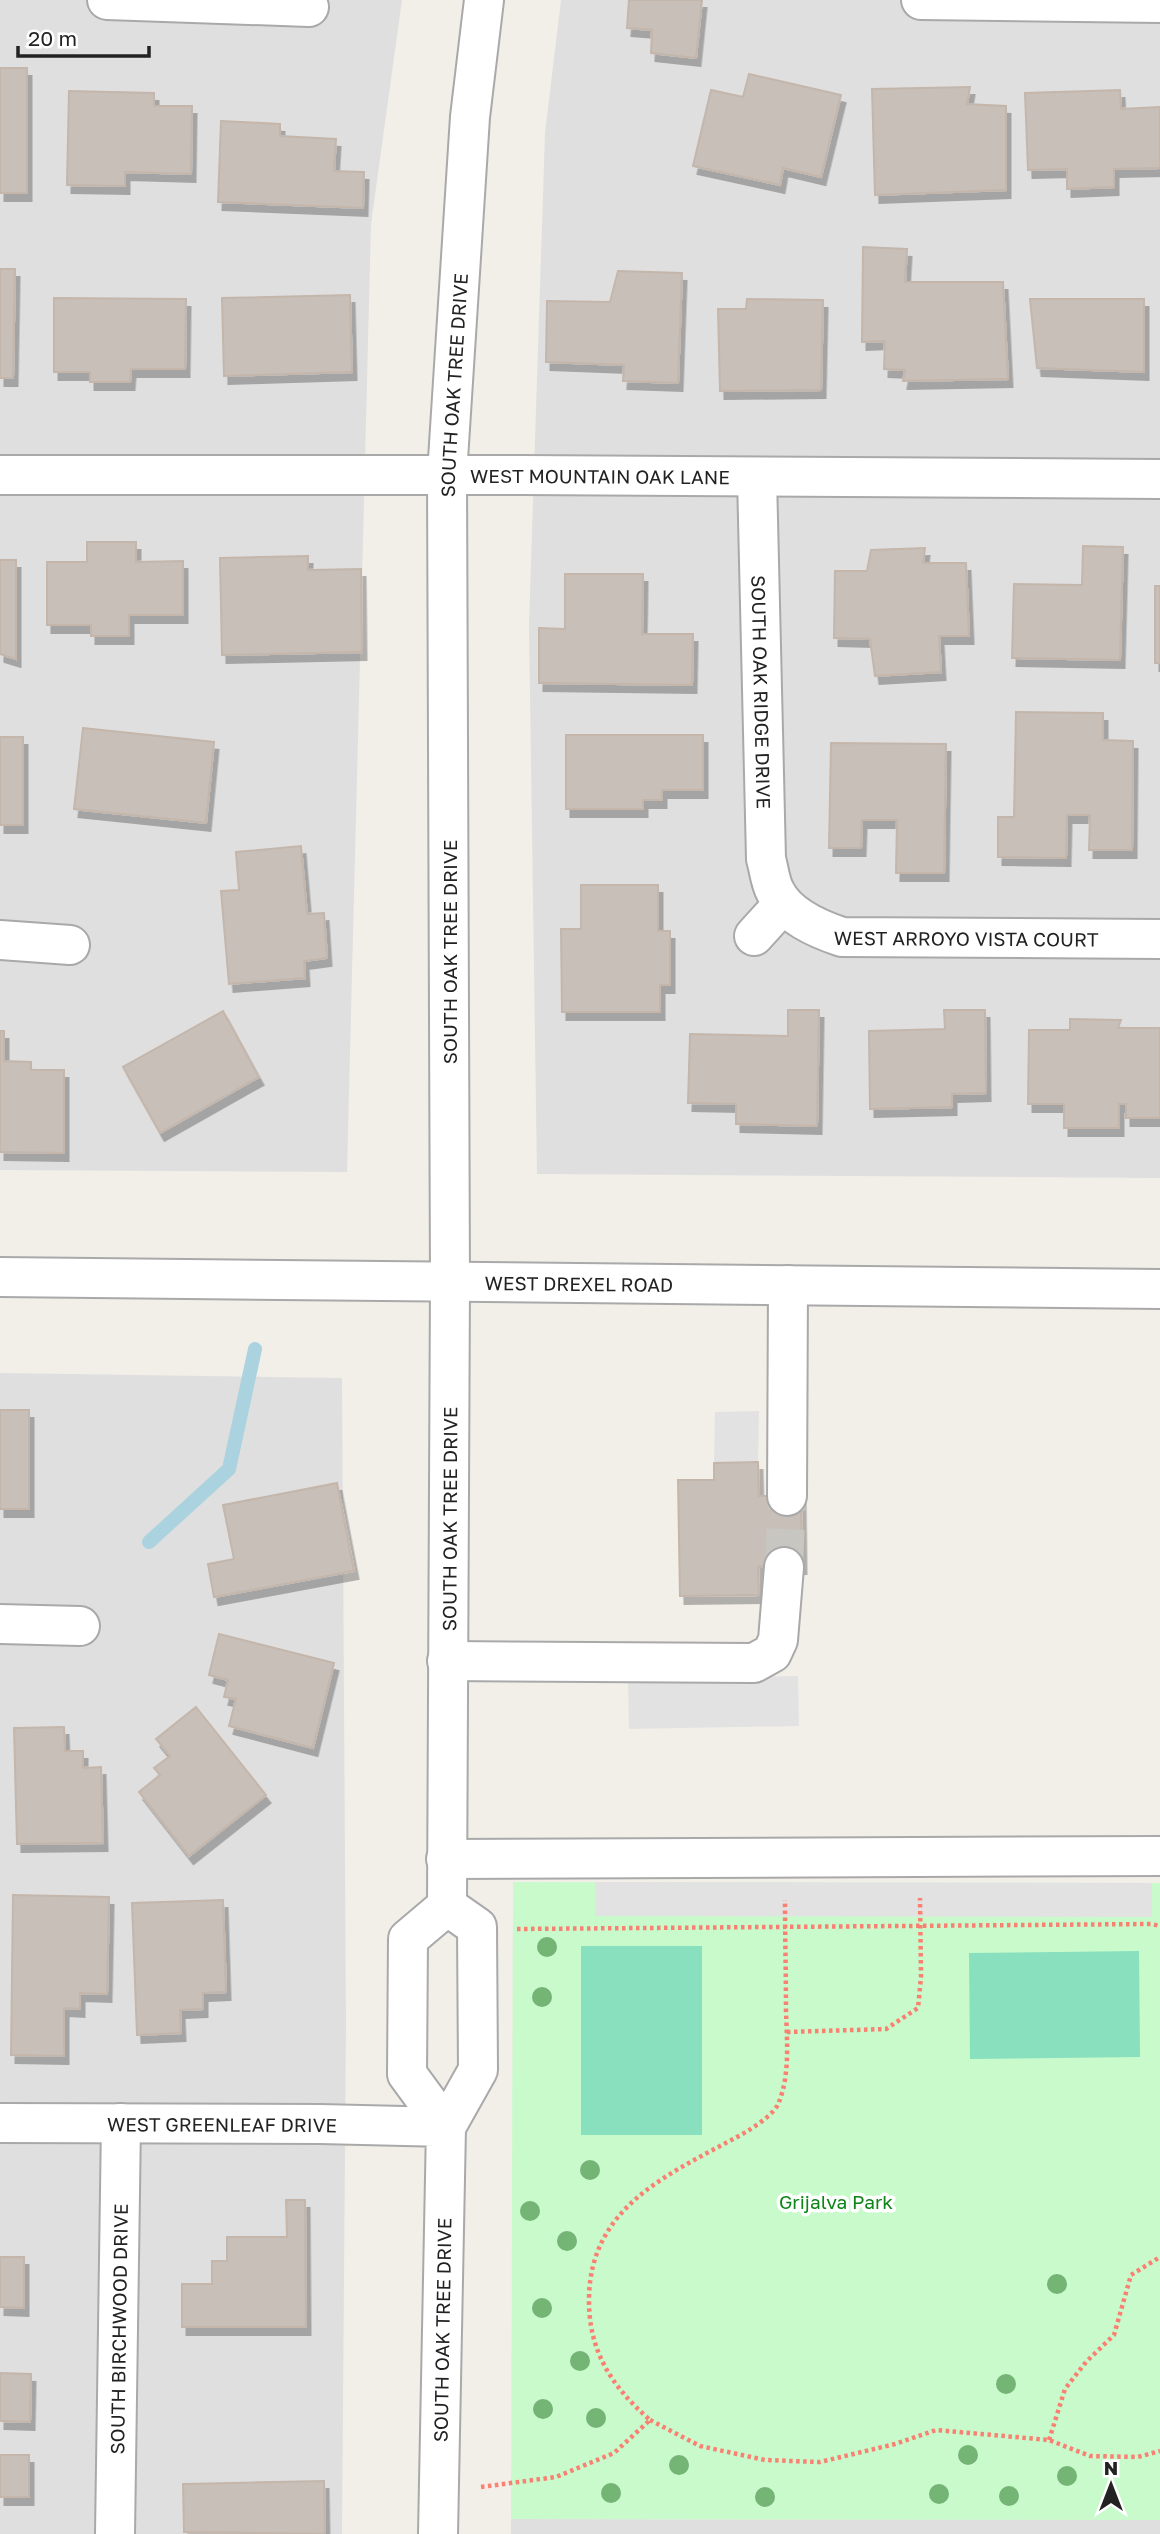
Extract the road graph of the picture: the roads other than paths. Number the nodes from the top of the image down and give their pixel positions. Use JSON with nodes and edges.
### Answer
{"nodes":[{"id":1,"x":107,"y":0,"type":"edge"},
{"id":2,"x":484,"y":0,"type":"edge"},
{"id":3,"x":921,"y":0,"type":"edge"},
{"id":4,"x":1160,"y":4,"type":"edge"},
{"id":5,"x":309,"y":7,"type":"dead end"},
{"id":6,"x":0,"y":475,"type":"edge"},
{"id":7,"x":447,"y":475,"type":"junction"},
{"id":8,"x":757,"y":477,"type":"junction"},
{"id":9,"x":1160,"y":479,"type":"edge"},
{"id":10,"x":783,"y":904,"type":"junction"},
{"id":11,"x":754,"y":936,"type":"dead end"},
{"id":12,"x":1160,"y":939,"type":"edge"},
{"id":13,"x":0,"y":940,"type":"edge"},
{"id":14,"x":70,"y":944,"type":"dead end"},
{"id":15,"x":0,"y":1277,"type":"edge"},
{"id":16,"x":450,"y":1282,"type":"junction"},
{"id":17,"x":788,"y":1286,"type":"junction"},
{"id":18,"x":1160,"y":1289,"type":"edge"},
{"id":19,"x":786,"y":1496,"type":"tunnel mouth"},
{"id":20,"x":784,"y":1567,"type":"tunnel mouth"},
{"id":21,"x":0,"y":1625,"type":"edge"},
{"id":22,"x":80,"y":1626,"type":"dead end"},
{"id":23,"x":447,"y":1661,"type":"junction"},
{"id":24,"x":1160,"y":1856,"type":"edge"},
{"id":25,"x":446,"y":1859,"type":"junction"},
{"id":26,"x":447,"y":1906,"type":"junction"},
{"id":27,"x":0,"y":2123,"type":"edge"},
{"id":28,"x":121,"y":2123,"type":"junction"},
{"id":29,"x":446,"y":2127,"type":"junction"},
{"id":30,"x":115,"y":2534,"type":"edge"},
{"id":31,"x":438,"y":2534,"type":"edge"}],
"edges":[{"from":1,"to":5,"type":"street"},
{"from":2,"to":7,"type":"street","name":"SOUTH OAK TREE DRIVE"},
{"from":3,"to":4,"type":"street"},
{"from":6,"to":7,"type":"street","name":"WEST MOUNTAIN OAK LANE"},
{"from":7,"to":8,"type":"street","name":"WEST MOUNTAIN OAK LANE"},
{"from":7,"to":16,"type":"street","name":"SOUTH OAK TREE DRIVE"},
{"from":8,"to":9,"type":"street","name":"WEST MOUNTAIN OAK LANE"},
{"from":8,"to":10,"type":"street","name":"SOUTH OAK RIDGE DRIVE"},
{"from":10,"to":11,"type":"street"},
{"from":10,"to":12,"type":"street","name":"WEST ARROYO VISTA COURT"},
{"from":13,"to":14,"type":"street"},
{"from":15,"to":16,"type":"street","name":"WEST DREXEL ROAD"},
{"from":16,"to":17,"type":"street","name":"WEST DREXEL ROAD"},
{"from":16,"to":23,"type":"street","name":"SOUTH OAK TREE DRIVE"},
{"from":17,"to":18,"type":"street","name":"WEST DREXEL ROAD"},
{"from":17,"to":19,"type":"street"},
{"from":20,"to":23,"type":"street"},
{"from":21,"to":22,"type":"street"},
{"from":23,"to":25,"type":"street","name":"SOUTH OAK TREE DRIVE"},
{"from":24,"to":25,"type":"street"},
{"from":25,"to":26,"type":"street","name":"SOUTH OAK TREE DRIVE"},
{"from":26,"to":29,"type":"street","name":"SOUTH OAK TREE DRIVE"},
{"from":26,"to":29,"type":"street"},
{"from":27,"to":28,"type":"street","name":"WEST GREENLEAF DRIVE"},
{"from":28,"to":29,"type":"street","name":"WEST GREENLEAF DRIVE"},
{"from":28,"to":30,"type":"street","name":"SOUTH BIRCHWOOD DRIVE"},
{"from":29,"to":31,"type":"street","name":"SOUTH OAK TREE DRIVE"}]}
